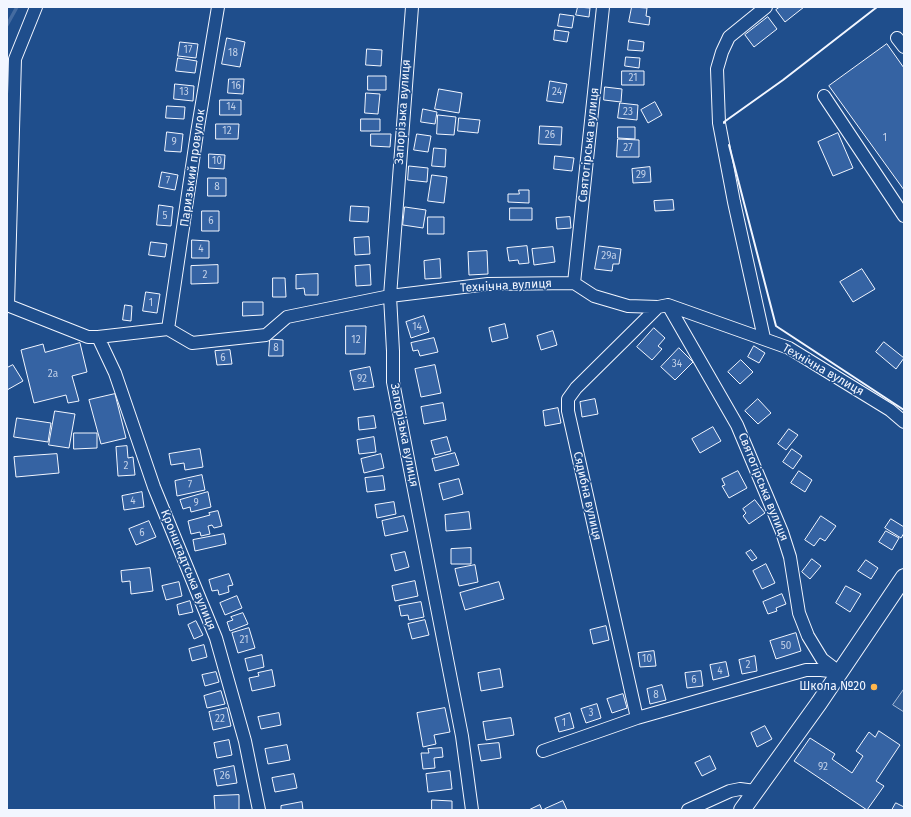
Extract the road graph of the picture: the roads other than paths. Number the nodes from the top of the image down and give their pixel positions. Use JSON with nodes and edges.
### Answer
{"nodes":[{"id":1,"x":36,"y":7,"type":"edge"},
{"id":2,"x":218,"y":7,"type":"edge"},
{"id":3,"x":412,"y":7,"type":"edge"},
{"id":4,"x":603,"y":7,"type":"edge"},
{"id":5,"x":766,"y":7,"type":"edge"},
{"id":6,"x":824,"y":96,"type":"dead end"},
{"id":7,"x":904,"y":216,"type":"edge"},
{"id":8,"x":574,"y":283,"type":"junction"},
{"id":9,"x":390,"y":296,"type":"junction"},
{"id":10,"x":8,"y":305,"type":"edge"},
{"id":11,"x":663,"y":306,"type":"junction"},
{"id":12,"x":168,"y":329,"type":"junction"},
{"id":13,"x":93,"y":337,"type":"junction"},
{"id":14,"x":764,"y":338,"type":"junction"},
{"id":15,"x":904,"y":422,"type":"edge"},
{"id":16,"x":904,"y":577,"type":"edge"},
{"id":17,"x":839,"y":672,"type":"junction"},
{"id":18,"x":637,"y":718,"type":"junction"},
{"id":19,"x":543,"y":751,"type":"dead end"},
{"id":20,"x":755,"y":791,"type":"junction"},
{"id":21,"x":259,"y":810,"type":"edge"},
{"id":22,"x":472,"y":810,"type":"edge"},
{"id":23,"x":688,"y":810,"type":"edge"},
{"id":24,"x":742,"y":810,"type":"edge"}],
"edges":[{"from":1,"to":10,"type":"street"},
{"from":2,"to":12,"type":"street","name":"Паризький провулок"},
{"from":3,"to":9,"type":"street","name":"Запорізька вулиця"},
{"from":4,"to":8,"type":"street","name":"Святогірська вулиця"},
{"from":5,"to":14,"type":"street"},
{"from":6,"to":7,"type":"street"},
{"from":8,"to":9,"type":"street","name":"Технічна вулиця"},
{"from":8,"to":11,"type":"street","name":"Технічна вулиця"},
{"from":9,"to":12,"type":"street","name":"Технічна вулиця"},
{"from":9,"to":22,"type":"street","name":"Запорізька вулиця"},
{"from":10,"to":13,"type":"street"},
{"from":11,"to":14,"type":"street","name":"Технічна вулиця"},
{"from":11,"to":17,"type":"street","name":"Святогірська вулиця"},
{"from":11,"to":18,"type":"street","name":"Сядибна вулиця"},
{"from":12,"to":13,"type":"street"},
{"from":13,"to":21,"type":"street","name":"Кронштадтська вулиця"},
{"from":14,"to":15,"type":"street","name":"Технічна вулиця"},
{"from":16,"to":17,"type":"main road"},
{"from":17,"to":18,"type":"street"},
{"from":17,"to":20,"type":"main road"},
{"from":18,"to":19,"type":"street"},
{"from":20,"to":23,"type":"street"},
{"from":20,"to":24,"type":"main road"}]}
